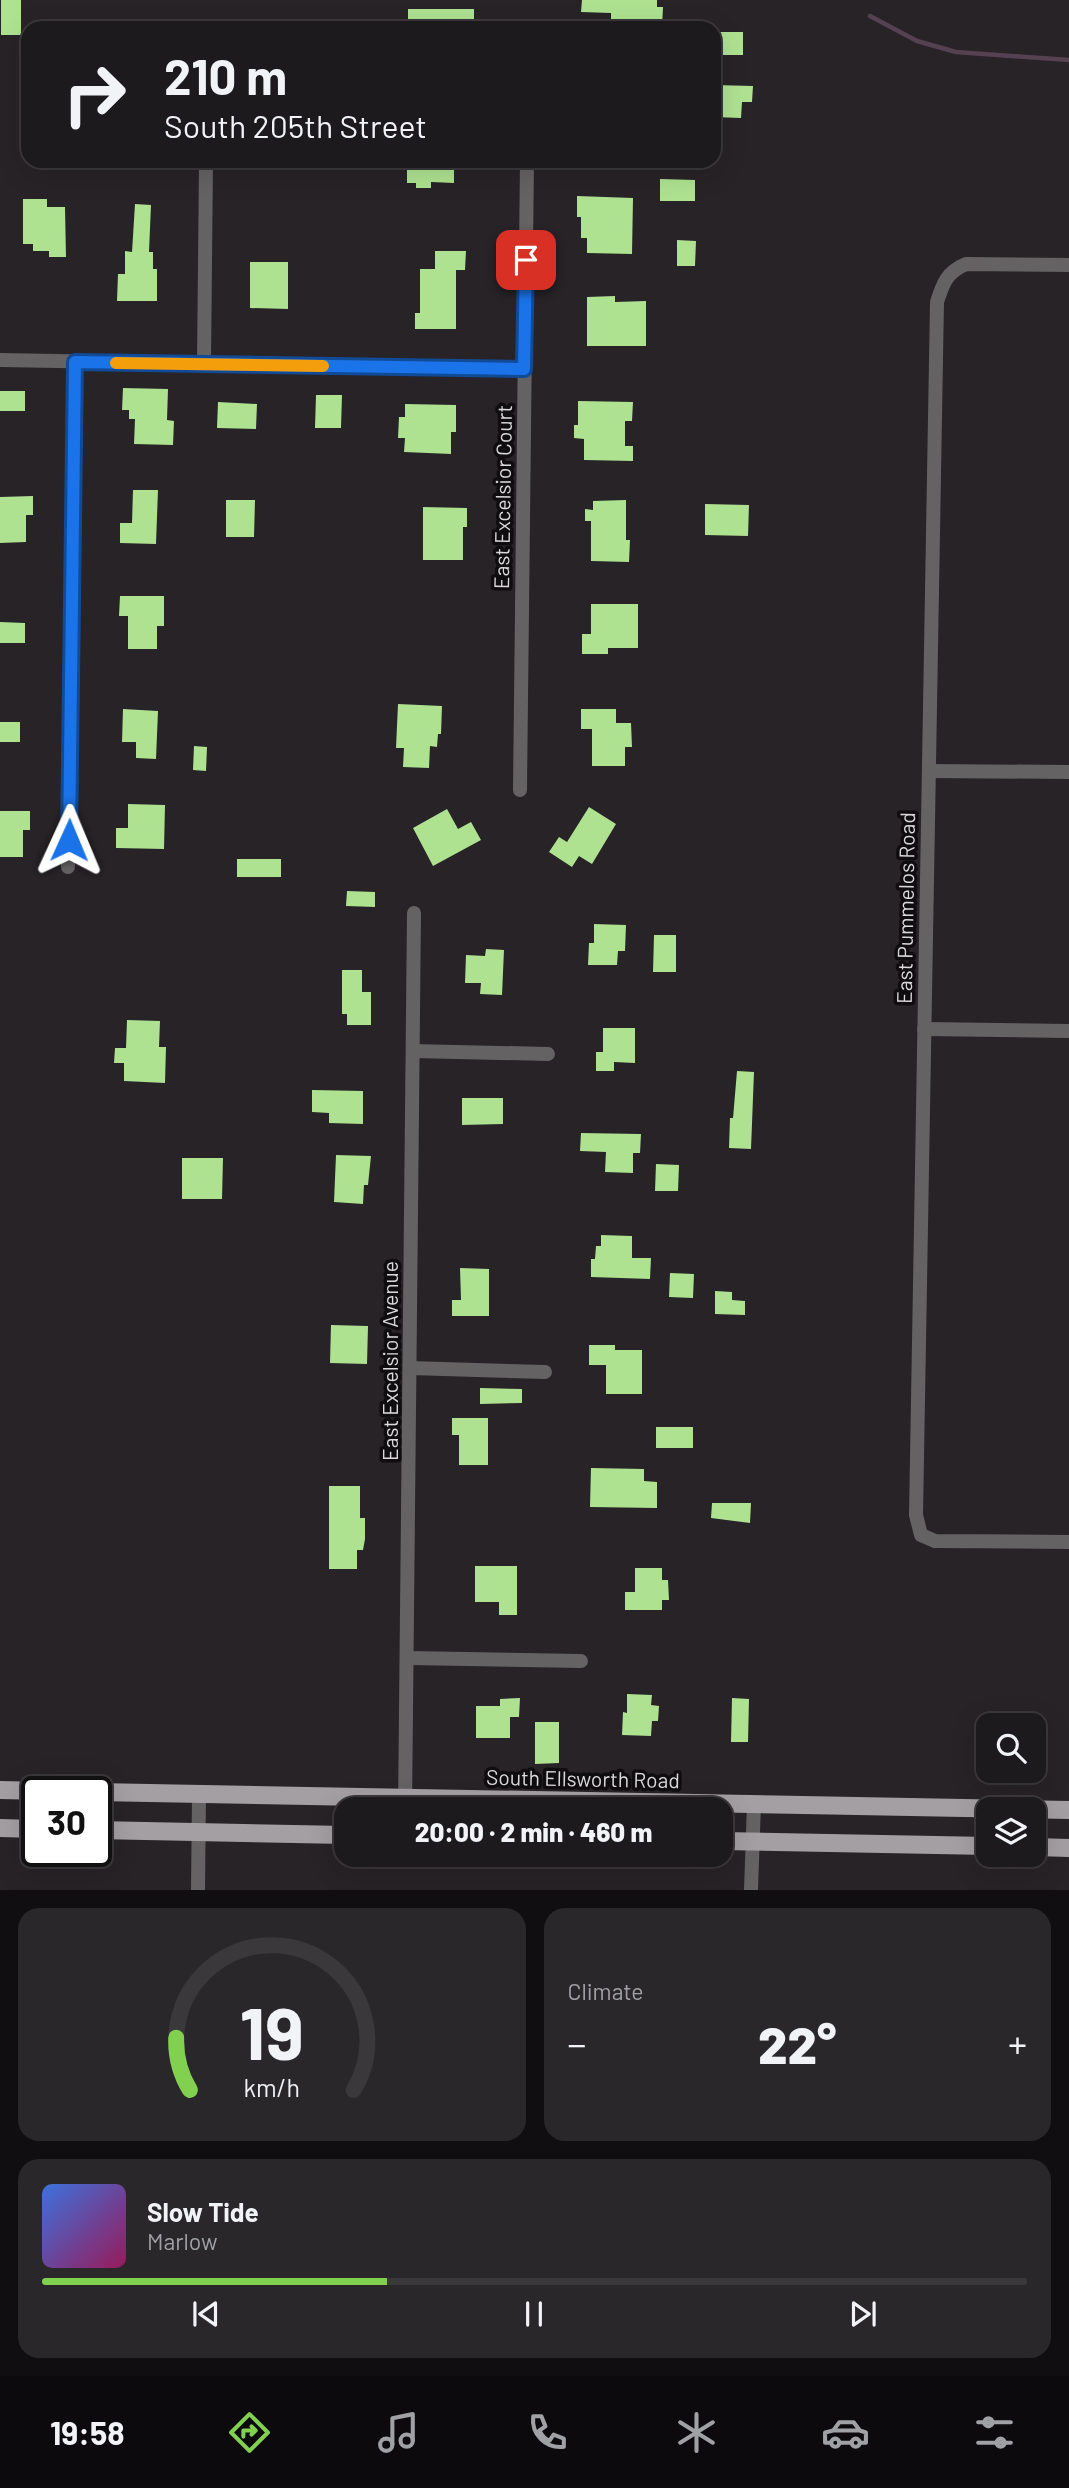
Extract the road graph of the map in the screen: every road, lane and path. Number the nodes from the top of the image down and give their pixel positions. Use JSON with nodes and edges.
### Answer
{"nodes":[{"id":1,"x":206,"y":168,"type":"edge"},
{"id":2,"x":527,"y":168,"type":"edge"},
{"id":3,"x":1069,"y":265,"type":"edge"},
{"id":4,"x":0,"y":360,"type":"edge"},
{"id":5,"x":75,"y":362,"type":"junction"},
{"id":6,"x":204,"y":364,"type":"junction"},
{"id":7,"x":524,"y":369,"type":"junction"},
{"id":8,"x":929,"y":771,"type":"junction"},
{"id":9,"x":1069,"y":772,"type":"edge"},
{"id":10,"x":520,"y":790,"type":"dead end"},
{"id":11,"x":68,"y":867,"type":"dead end"},
{"id":12,"x":414,"y":913,"type":"dead end"},
{"id":13,"x":924,"y":1029,"type":"junction"},
{"id":14,"x":1069,"y":1031,"type":"edge"},
{"id":15,"x":413,"y":1051,"type":"junction"},
{"id":16,"x":548,"y":1054,"type":"dead end"},
{"id":17,"x":410,"y":1368,"type":"junction"},
{"id":18,"x":545,"y":1372,"type":"dead end"},
{"id":19,"x":1069,"y":1542,"type":"edge"},
{"id":20,"x":408,"y":1658,"type":"junction"},
{"id":21,"x":581,"y":1661,"type":"dead end"},
{"id":22,"x":0,"y":1790,"type":"edge"},
{"id":23,"x":21,"y":1790,"type":"edge"},
{"id":24,"x":112,"y":1792,"type":"edge"},
{"id":25,"x":199,"y":1794,"type":"junction"},
{"id":26,"x":405,"y":1797,"type":"edge"},
{"id":27,"x":334,"y":1801,"type":"edge"},
{"id":28,"x":733,"y":1804,"type":"edge"},
{"id":29,"x":754,"y":1804,"type":"junction"},
{"id":30,"x":1069,"y":1810,"type":"edge"},
{"id":31,"x":0,"y":1828,"type":"edge"},
{"id":32,"x":21,"y":1829,"type":"edge"},
{"id":33,"x":112,"y":1830,"type":"edge"},
{"id":34,"x":198,"y":1832,"type":"junction"},
{"id":35,"x":334,"y":1835,"type":"edge"},
{"id":36,"x":733,"y":1841,"type":"edge"},
{"id":37,"x":752,"y":1842,"type":"junction"},
{"id":38,"x":976,"y":1846,"type":"edge"},
{"id":39,"x":1046,"y":1847,"type":"edge"},
{"id":40,"x":1069,"y":1848,"type":"edge"},
{"id":41,"x":198,"y":1889,"type":"edge"},
{"id":42,"x":751,"y":1889,"type":"edge"}],
"edges":[{"from":1,"to":6,"type":"street"},
{"from":2,"to":7,"type":"street","name":"East Excelsior Court"},
{"from":3,"to":8,"type":"street","name":"East Pummelos Road"},
{"from":4,"to":5,"type":"street"},
{"from":5,"to":6,"type":"street"},
{"from":5,"to":11,"type":"street"},
{"from":6,"to":7,"type":"street"},
{"from":7,"to":10,"type":"street","name":"East Excelsior Court"},
{"from":8,"to":9,"type":"street"},
{"from":8,"to":13,"type":"street","name":"East Pummelos Road"},
{"from":12,"to":15,"type":"street","name":"East Excelsior Avenue"},
{"from":13,"to":14,"type":"street"},
{"from":13,"to":19,"type":"street","name":"East Pummelos Road"},
{"from":15,"to":16,"type":"street"},
{"from":15,"to":17,"type":"street","name":"East Excelsior Avenue"},
{"from":17,"to":18,"type":"street"},
{"from":17,"to":20,"type":"street","name":"East Excelsior Avenue"},
{"from":20,"to":21,"type":"street"},
{"from":20,"to":26,"type":"street","name":"East Excelsior Avenue"},
{"from":22,"to":23,"type":"main road"},
{"from":24,"to":25,"type":"main road","name":"South Ellsworth Road"},
{"from":25,"to":27,"type":"main road","name":"South Ellsworth Road"},
{"from":25,"to":34,"type":"street"},
{"from":28,"to":29,"type":"main road","name":"South Ellsworth Road"},
{"from":29,"to":30,"type":"main road","name":"South Ellsworth Road"},
{"from":29,"to":37,"type":"street"},
{"from":31,"to":32,"type":"main road"},
{"from":33,"to":34,"type":"main road"},
{"from":34,"to":35,"type":"main road"},
{"from":34,"to":41,"type":"street"},
{"from":36,"to":37,"type":"main road"},
{"from":37,"to":38,"type":"main road"},
{"from":37,"to":42,"type":"street"},
{"from":39,"to":40,"type":"main road"}]}
